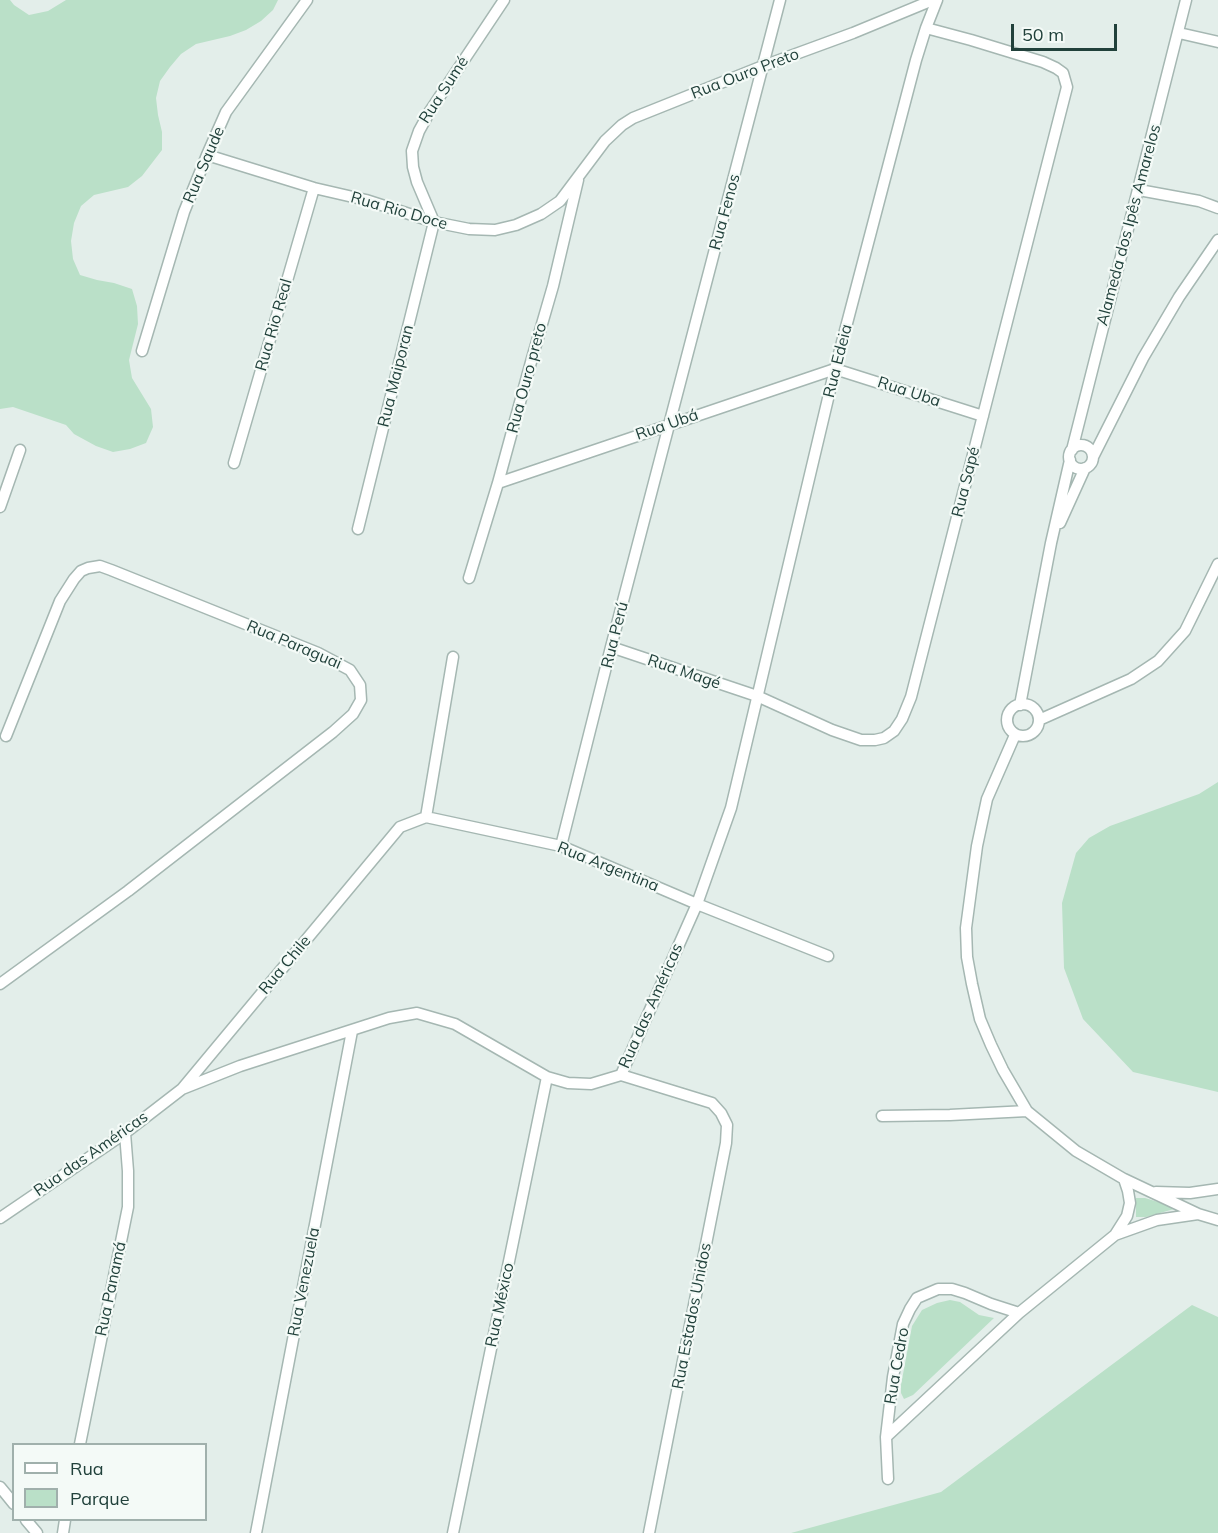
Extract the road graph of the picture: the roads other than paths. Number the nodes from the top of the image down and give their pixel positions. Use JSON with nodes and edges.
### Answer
{"nodes":[{"id":1,"x":307,"y":0,"type":"edge"},
{"id":2,"x":504,"y":0,"type":"edge"},
{"id":3,"x":780,"y":0,"type":"edge"},
{"id":4,"x":935,"y":0,"type":"edge"},
{"id":5,"x":1186,"y":0,"type":"edge"},
{"id":6,"x":926,"y":28,"type":"junction"},
{"id":7,"x":1179,"y":33,"type":"junction"},
{"id":8,"x":1218,"y":42,"type":"edge"},
{"id":9,"x":763,"y":66,"type":"junction"},
{"id":10,"x":207,"y":154,"type":"junction"},
{"id":11,"x":579,"y":177,"type":"junction"},
{"id":12,"x":314,"y":188,"type":"junction"},
{"id":13,"x":1139,"y":190,"type":"junction"},
{"id":14,"x":1218,"y":208,"type":"edge"},
{"id":15,"x":434,"y":222,"type":"junction"},
{"id":16,"x":1218,"y":240,"type":"edge"},
{"id":17,"x":142,"y":351,"type":"dead end"},
{"id":18,"x":835,"y":369,"type":"junction"},
{"id":19,"x":983,"y":416,"type":"junction"},
{"id":20,"x":669,"y":424,"type":"junction"},
{"id":21,"x":20,"y":450,"type":"dead end"},
{"id":22,"x":1071,"y":455,"type":"junction"},
{"id":23,"x":1093,"y":457,"type":"junction"},
{"id":24,"x":234,"y":463,"type":"dead end"},
{"id":25,"x":1085,"y":468,"type":"junction"},
{"id":26,"x":498,"y":483,"type":"junction"},
{"id":27,"x":0,"y":507,"type":"edge"},
{"id":28,"x":358,"y":529,"type":"dead end"},
{"id":29,"x":1051,"y":543,"type":"junction"},
{"id":30,"x":1218,"y":564,"type":"edge"},
{"id":31,"x":469,"y":578,"type":"dead end"},
{"id":32,"x":611,"y":647,"type":"junction"},
{"id":33,"x":453,"y":657,"type":"dead end"},
{"id":34,"x":757,"y":696,"type":"junction"},
{"id":35,"x":1020,"y":705,"type":"junction"},
{"id":36,"x":1039,"y":720,"type":"junction"},
{"id":37,"x":1015,"y":735,"type":"junction"},
{"id":38,"x":6,"y":736,"type":"dead end"},
{"id":39,"x":426,"y":817,"type":"junction"},
{"id":40,"x":561,"y":846,"type":"junction"},
{"id":41,"x":697,"y":904,"type":"junction"},
{"id":42,"x":828,"y":956,"type":"dead end"},
{"id":43,"x":0,"y":984,"type":"edge"},
{"id":44,"x":352,"y":1031,"type":"junction"},
{"id":45,"x":621,"y":1075,"type":"junction"},
{"id":46,"x":547,"y":1077,"type":"junction"},
{"id":47,"x":182,"y":1089,"type":"junction"},
{"id":48,"x":1027,"y":1111,"type":"junction"},
{"id":49,"x":882,"y":1116,"type":"dead end"},
{"id":50,"x":125,"y":1133,"type":"junction"},
{"id":51,"x":1124,"y":1179,"type":"junction"},
{"id":52,"x":1218,"y":1189,"type":"edge"},
{"id":53,"x":1149,"y":1191,"type":"junction"},
{"id":54,"x":1198,"y":1214,"type":"junction"},
{"id":55,"x":0,"y":1218,"type":"edge"},
{"id":56,"x":1218,"y":1220,"type":"edge"},
{"id":57,"x":1115,"y":1235,"type":"junction"},
{"id":58,"x":1019,"y":1312,"type":"junction"},
{"id":59,"x":886,"y":1437,"type":"junction"},
{"id":60,"x":80,"y":1443,"type":"edge"},
{"id":61,"x":888,"y":1479,"type":"dead end"},
{"id":62,"x":0,"y":1487,"type":"edge"},
{"id":63,"x":12,"y":1502,"type":"edge"},
{"id":64,"x":27,"y":1521,"type":"edge"},
{"id":65,"x":37,"y":1533,"type":"edge"},
{"id":66,"x":256,"y":1533,"type":"edge"},
{"id":67,"x":453,"y":1533,"type":"edge"},
{"id":68,"x":649,"y":1533,"type":"edge"}],
"edges":[{"from":1,"to":10,"type":"street","name":"Rua Saude"},
{"from":2,"to":15,"type":"street","name":"Rua Sumé"},
{"from":3,"to":9,"type":"street","name":"Rua Fenos"},
{"from":4,"to":6,"type":"street","name":"Rua Ouro Preto"},
{"from":4,"to":9,"type":"street","name":"Rua Ouro Preto"},
{"from":5,"to":7,"type":"street","name":"Alameda dos Ipês Amarelos"},
{"from":6,"to":18,"type":"street","name":"Rua Edeia"},
{"from":6,"to":19,"type":"street","name":"Rua Sapé"},
{"from":7,"to":8,"type":"street"},
{"from":7,"to":13,"type":"street","name":"Alameda dos Ipês Amarelos"},
{"from":9,"to":11,"type":"street","name":"Rua Ouro Preto"},
{"from":9,"to":20,"type":"street","name":"Rua Fenos"},
{"from":10,"to":12,"type":"street","name":"Rua Rio Doce"},
{"from":10,"to":17,"type":"street","name":"Rua Saude"},
{"from":11,"to":15,"type":"street","name":"Rua Rio Doce"},
{"from":11,"to":26,"type":"street","name":"Rua Ouro preto"},
{"from":12,"to":15,"type":"street","name":"Rua Rio Doce"},
{"from":12,"to":24,"type":"street","name":"Rua Rio Real"},
{"from":13,"to":14,"type":"street"},
{"from":13,"to":22,"type":"street","name":"Alameda dos Ipês Amarelos"},
{"from":15,"to":28,"type":"street","name":"Rua Maiporan"},
{"from":16,"to":23,"type":"street"},
{"from":18,"to":19,"type":"street","name":"Rua Uba"},
{"from":18,"to":20,"type":"street","name":"Rua Ubá"},
{"from":18,"to":34,"type":"street","name":"Rua Edeia"},
{"from":19,"to":34,"type":"street","name":"Rua Sapé"},
{"from":20,"to":26,"type":"street","name":"Rua Ubá"},
{"from":20,"to":32,"type":"street","name":"Rua Perú"},
{"from":21,"to":27,"type":"street"},
{"from":22,"to":23,"type":"street"},
{"from":22,"to":25,"type":"street"},
{"from":22,"to":29,"type":"street","name":"Alameda dos Ipês Amarelos"},
{"from":23,"to":25,"type":"street"},
{"from":25,"to":29,"type":"street"},
{"from":26,"to":31,"type":"street","name":"Rua Ouro preto"},
{"from":29,"to":35,"type":"street","name":"Alameda dos Ipês Amarelos"},
{"from":30,"to":36,"type":"street"},
{"from":32,"to":34,"type":"street","name":"Rua Magé"},
{"from":32,"to":40,"type":"street","name":"Rua Perú"},
{"from":33,"to":39,"type":"street"},
{"from":34,"to":41,"type":"street","name":"Rua das Américas"},
{"from":35,"to":36,"type":"street"},
{"from":35,"to":37,"type":"street","name":"Alameda dos Ipês Amarelos"},
{"from":36,"to":37,"type":"street"},
{"from":37,"to":48,"type":"street","name":"Alameda dos Ipês Amarelos"},
{"from":38,"to":43,"type":"street","name":"Rua Paraguai"},
{"from":39,"to":40,"type":"street","name":"Rua Argentina"},
{"from":39,"to":47,"type":"street","name":"Rua Chile"},
{"from":40,"to":41,"type":"street","name":"Rua Argentina"},
{"from":41,"to":42,"type":"street","name":"Rua Argentina"},
{"from":41,"to":45,"type":"street","name":"Rua das Américas"},
{"from":44,"to":46,"type":"street","name":"Rua das Américas"},
{"from":44,"to":47,"type":"street","name":"Rua das Américas"},
{"from":44,"to":66,"type":"street","name":"Rua Venezuela"},
{"from":45,"to":46,"type":"street","name":"Rua das Américas"},
{"from":45,"to":68,"type":"street","name":"Rua Estados Unidos"},
{"from":46,"to":67,"type":"street","name":"Rua México"},
{"from":47,"to":50,"type":"street","name":"Rua das Américas"},
{"from":48,"to":49,"type":"street"},
{"from":48,"to":51,"type":"street","name":"Alameda dos Ipês Amarelos"},
{"from":50,"to":55,"type":"street","name":"Rua das Américas"},
{"from":50,"to":60,"type":"street","name":"Rua Panamá"},
{"from":51,"to":53,"type":"street","name":"Alameda dos Ipês Amarelos"},
{"from":51,"to":57,"type":"street","name":"Rua Cedro"},
{"from":52,"to":53,"type":"street"},
{"from":53,"to":54,"type":"street","name":"Alameda dos Ipês Amarelos"},
{"from":54,"to":56,"type":"street","name":"Alameda dos Ipês Amarelos"},
{"from":54,"to":57,"type":"street","name":"Rua Cedro"},
{"from":57,"to":58,"type":"street","name":"Rua Cedro"},
{"from":58,"to":59,"type":"street","name":"Rua Cedro"},
{"from":58,"to":59,"type":"street","name":"Rua Cedro"},
{"from":59,"to":61,"type":"street","name":"Rua Cedro"},
{"from":62,"to":63,"type":"street"},
{"from":64,"to":65,"type":"street"}]}
